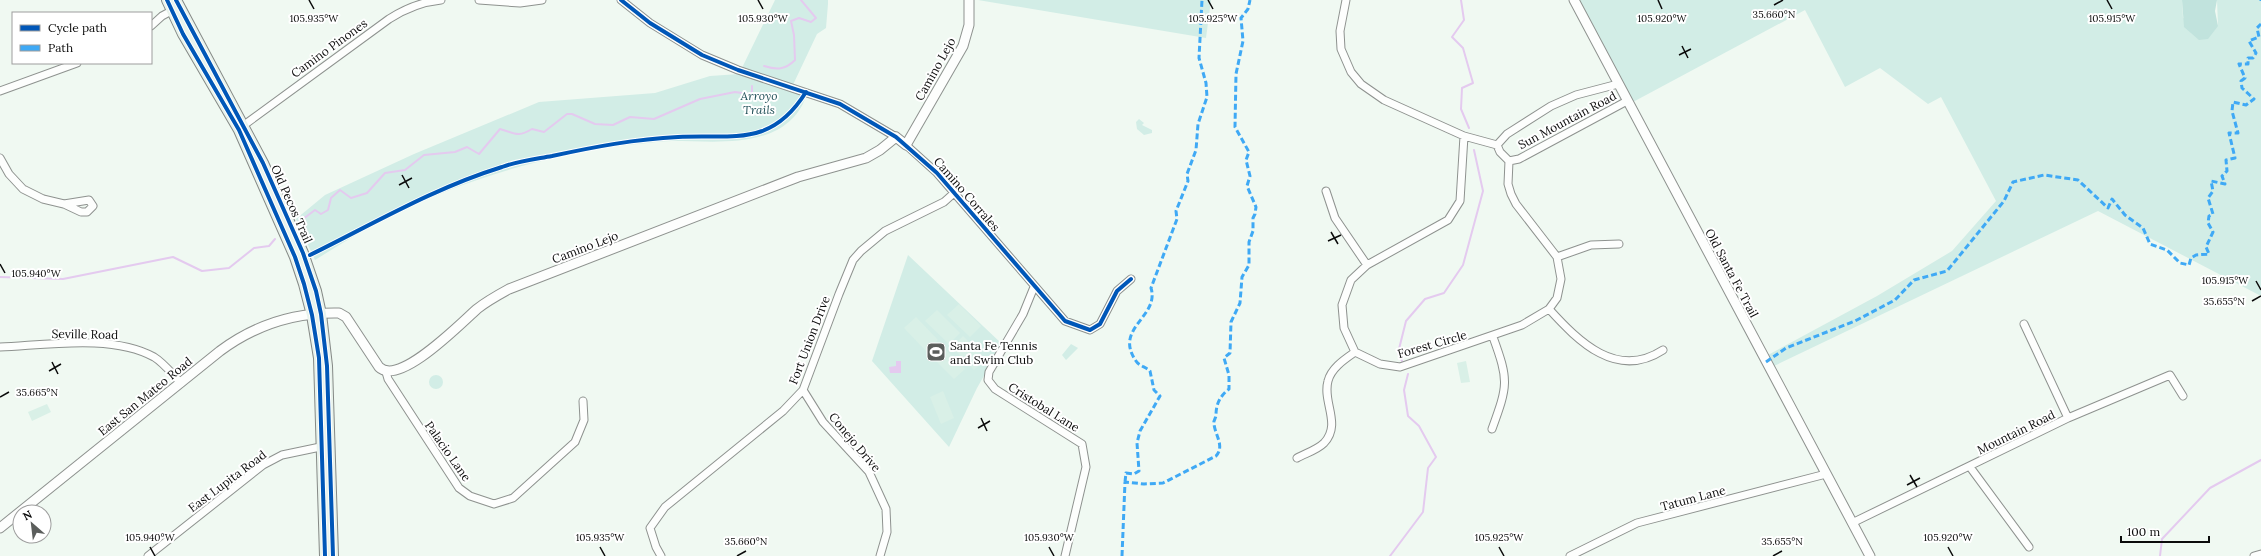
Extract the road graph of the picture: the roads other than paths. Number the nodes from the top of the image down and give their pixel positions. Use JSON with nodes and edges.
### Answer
{"nodes":[{"id":1,"x":167,"y":0,"type":"edge"},
{"id":2,"x":441,"y":0,"type":"edge"},
{"id":3,"x":479,"y":0,"type":"edge"},
{"id":4,"x":542,"y":0,"type":"edge"},
{"id":5,"x":621,"y":0,"type":"edge"},
{"id":6,"x":969,"y":0,"type":"edge"},
{"id":7,"x":1346,"y":0,"type":"edge"},
{"id":8,"x":1574,"y":0,"type":"edge"},
{"id":9,"x":175,"y":6,"type":"edge"},
{"id":10,"x":152,"y":25,"type":"edge"},
{"id":11,"x":74,"y":64,"type":"edge"},
{"id":12,"x":1618,"y":84,"type":"junction"},
{"id":13,"x":0,"y":91,"type":"edge"},
{"id":14,"x":1627,"y":101,"type":"junction"},
{"id":15,"x":241,"y":127,"type":"junction"},
{"id":16,"x":1464,"y":136,"type":"junction"},
{"id":17,"x":896,"y":137,"type":"junction"},
{"id":18,"x":906,"y":145,"type":"junction"},
{"id":19,"x":1497,"y":145,"type":"junction"},
{"id":20,"x":0,"y":158,"type":"edge"},
{"id":21,"x":1508,"y":161,"type":"junction"},
{"id":22,"x":1326,"y":191,"type":"dead end"},
{"id":23,"x":954,"y":193,"type":"junction"},
{"id":24,"x":64,"y":204,"type":"dead end"},
{"id":25,"x":1619,"y":244,"type":"dead end"},
{"id":26,"x":1557,"y":257,"type":"junction"},
{"id":27,"x":1367,"y":264,"type":"junction"},
{"id":28,"x":1131,"y":278,"type":"dead end"},
{"id":29,"x":1034,"y":287,"type":"junction"},
{"id":30,"x":1549,"y":309,"type":"junction"},
{"id":31,"x":317,"y":315,"type":"junction"},
{"id":32,"x":2024,"y":324,"type":"dead end"},
{"id":33,"x":1493,"y":337,"type":"junction"},
{"id":34,"x":0,"y":347,"type":"edge"},
{"id":35,"x":1663,"y":350,"type":"dead end"},
{"id":36,"x":1355,"y":352,"type":"junction"},
{"id":37,"x":386,"y":372,"type":"junction"},
{"id":38,"x":181,"y":383,"type":"junction"},
{"id":39,"x":803,"y":390,"type":"junction"},
{"id":40,"x":2182,"y":396,"type":"dead end"},
{"id":41,"x":583,"y":401,"type":"dead end"},
{"id":42,"x":2068,"y":418,"type":"junction"},
{"id":43,"x":1492,"y":429,"type":"dead end"},
{"id":44,"x":326,"y":446,"type":"junction"},
{"id":45,"x":1297,"y":458,"type":"dead end"},
{"id":46,"x":1970,"y":467,"type":"junction"},
{"id":47,"x":1826,"y":474,"type":"junction"},
{"id":48,"x":1852,"y":522,"type":"junction"},
{"id":49,"x":0,"y":528,"type":"edge"},
{"id":50,"x":2029,"y":547,"type":"dead end"},
{"id":51,"x":2261,"y":554,"type":"edge"},
{"id":52,"x":148,"y":556,"type":"edge"},
{"id":53,"x":325,"y":556,"type":"edge"},
{"id":54,"x":333,"y":556,"type":"edge"},
{"id":55,"x":661,"y":556,"type":"edge"},
{"id":56,"x":880,"y":556,"type":"edge"},
{"id":57,"x":1065,"y":556,"type":"edge"},
{"id":58,"x":1570,"y":556,"type":"edge"},
{"id":59,"x":1870,"y":556,"type":"edge"},
{"id":60,"x":2254,"y":556,"type":"edge"}],
"edges":[{"from":1,"to":9,"type":"main road","name":"Old Pecos Trail"},
{"from":2,"to":15,"type":"street","name":"Camino Pinones"},
{"from":3,"to":4,"type":"street"},
{"from":5,"to":17,"type":"street","name":"Camino Corrales"},
{"from":6,"to":18,"type":"street","name":"Camino Lejo"},
{"from":7,"to":16,"type":"street"},
{"from":8,"to":12,"type":"street","name":"Old Santa Fe Trail"},
{"from":9,"to":10,"type":"street"},
{"from":9,"to":15,"type":"main road","name":"Old Pecos Trail"},
{"from":11,"to":13,"type":"street"},
{"from":12,"to":14,"type":"street","name":"Old Santa Fe Trail"},
{"from":12,"to":19,"type":"street","name":"Sun Mountain Road"},
{"from":14,"to":21,"type":"street","name":"Sun Mountain Road"},
{"from":14,"to":47,"type":"street","name":"Old Santa Fe Trail"},
{"from":15,"to":31,"type":"main road","name":"Old Pecos Trail"},
{"from":16,"to":19,"type":"street"},
{"from":16,"to":27,"type":"street"},
{"from":17,"to":18,"type":"street","name":"Camino Corrales"},
{"from":17,"to":37,"type":"street","name":"Camino Lejo"},
{"from":18,"to":23,"type":"street","name":"Camino Corrales"},
{"from":19,"to":21,"type":"street","name":"Sun Mountain Road"},
{"from":20,"to":24,"type":"street"},
{"from":21,"to":26,"type":"street","name":"Forest Circle"},
{"from":22,"to":27,"type":"street"},
{"from":23,"to":29,"type":"street","name":"Camino Corrales"},
{"from":23,"to":39,"type":"street","name":"Fort Union Drive"},
{"from":25,"to":26,"type":"street"},
{"from":26,"to":30,"type":"street","name":"Forest Circle"},
{"from":27,"to":36,"type":"street"},
{"from":28,"to":29,"type":"street","name":"Camino Corrales"},
{"from":29,"to":57,"type":"street","name":"Cristobal Lane"},
{"from":30,"to":33,"type":"street","name":"Forest Circle"},
{"from":30,"to":35,"type":"street"},
{"from":31,"to":37,"type":"street"},
{"from":31,"to":38,"type":"street","name":"East San Mateo Road"},
{"from":31,"to":44,"type":"main road","name":"Old Pecos Trail"},
{"from":32,"to":42,"type":"street"},
{"from":33,"to":36,"type":"street","name":"Forest Circle"},
{"from":33,"to":43,"type":"street"},
{"from":34,"to":38,"type":"street","name":"Seville Road"},
{"from":36,"to":45,"type":"street"},
{"from":37,"to":41,"type":"street","name":"Palacio Lane"},
{"from":38,"to":49,"type":"street","name":"East San Mateo Road"},
{"from":39,"to":55,"type":"street","name":"Fort Union Drive"},
{"from":39,"to":56,"type":"street","name":"Conejo Drive"},
{"from":40,"to":42,"type":"street","name":"Mountain Road"},
{"from":42,"to":46,"type":"street","name":"Mountain Road"},
{"from":44,"to":52,"type":"street","name":"East Lupita Road"},
{"from":44,"to":53,"type":"main road","name":"Old Pecos Trail"},
{"from":44,"to":54,"type":"main road","name":"Old Pecos Trail"},
{"from":46,"to":48,"type":"street","name":"Mountain Road"},
{"from":46,"to":50,"type":"street"},
{"from":47,"to":48,"type":"street","name":"Old Santa Fe Trail"},
{"from":47,"to":58,"type":"street","name":"Tatum Lane"},
{"from":48,"to":59,"type":"street","name":"Old Santa Fe Trail"},
{"from":51,"to":60,"type":"street"}]}
